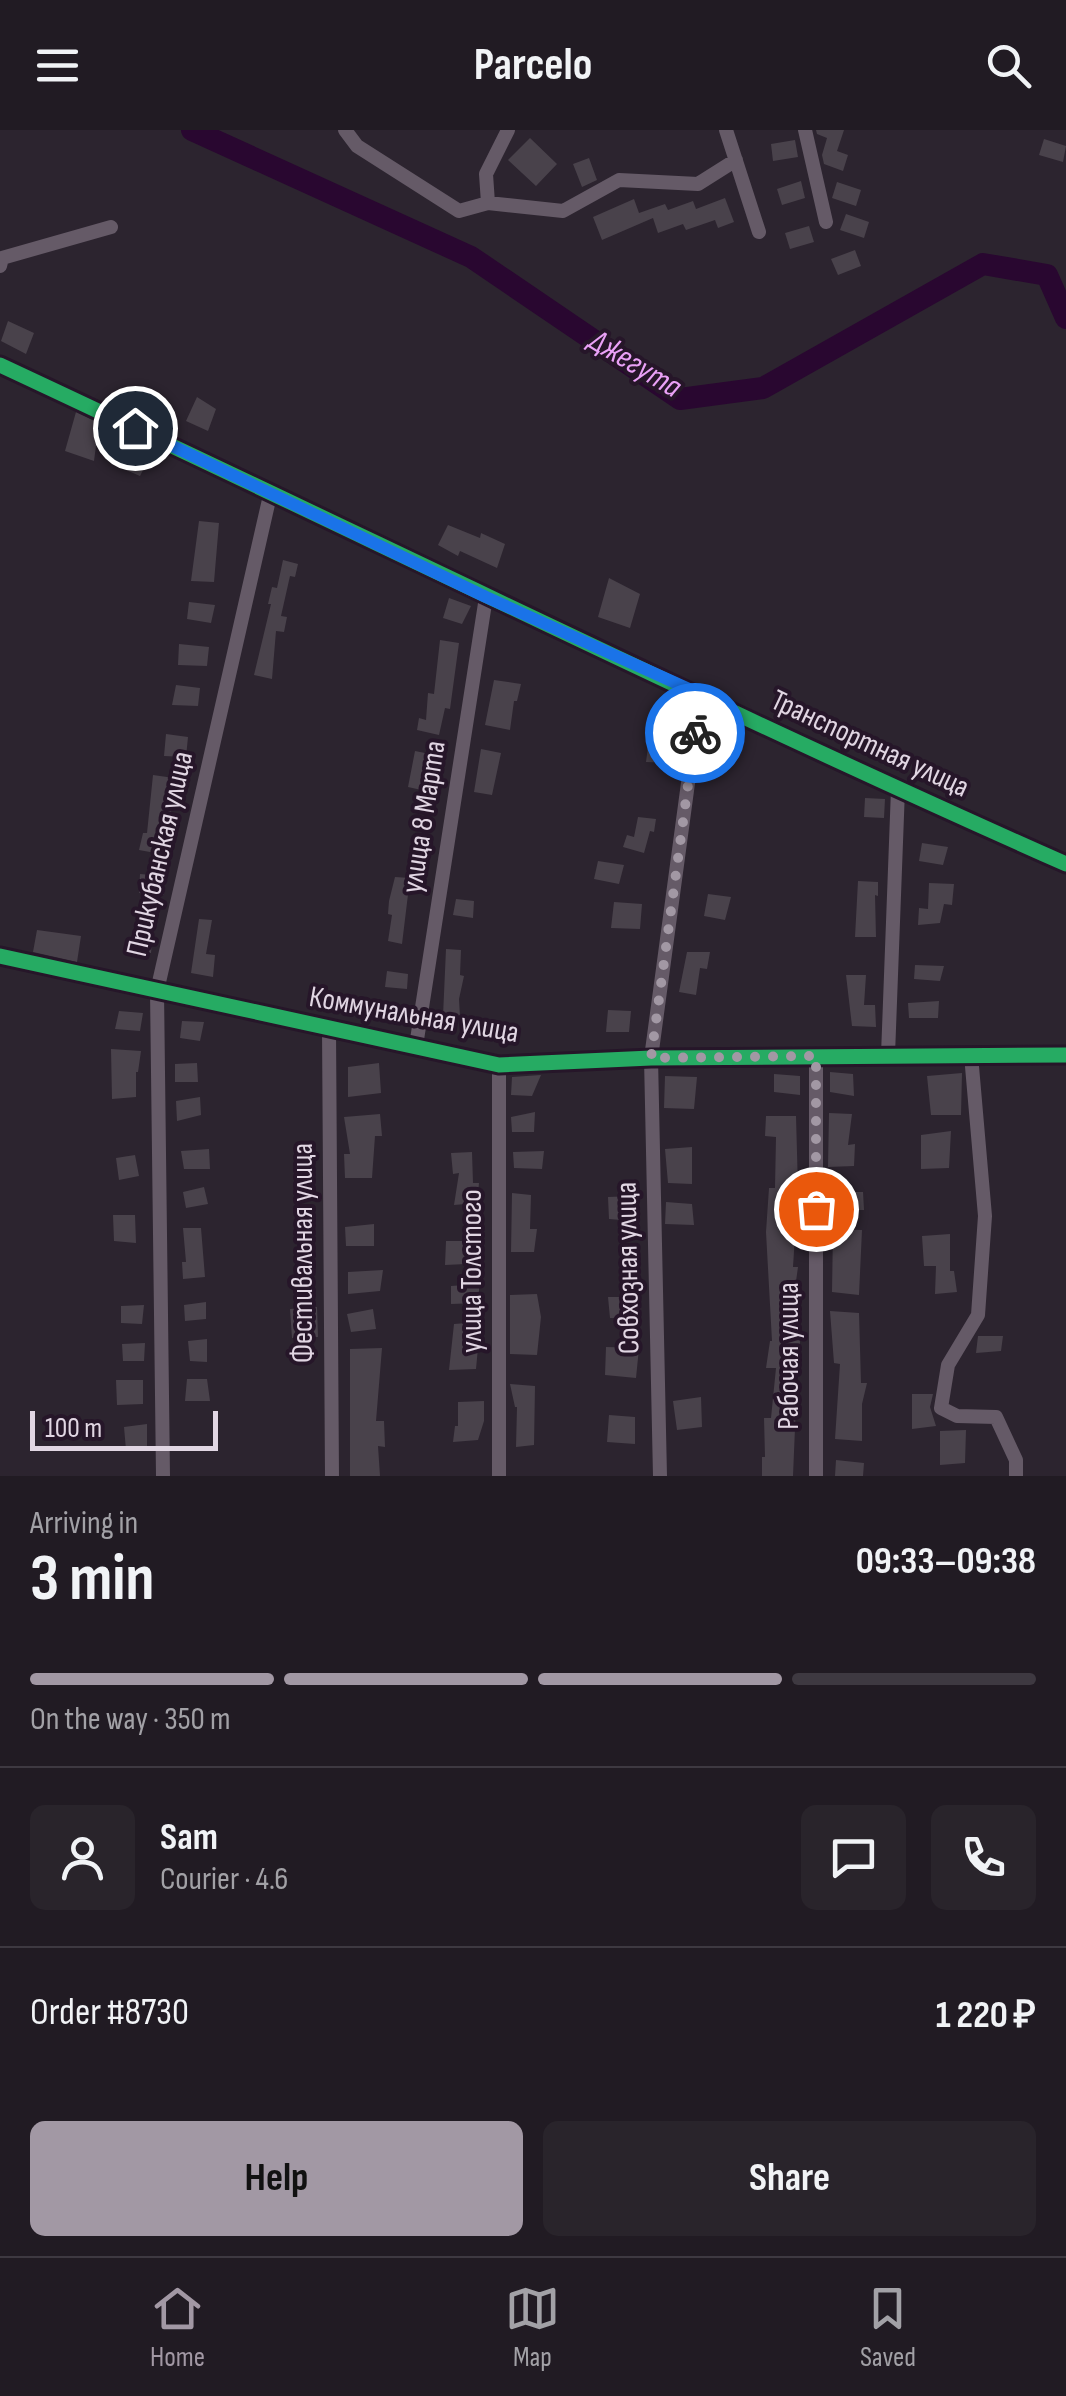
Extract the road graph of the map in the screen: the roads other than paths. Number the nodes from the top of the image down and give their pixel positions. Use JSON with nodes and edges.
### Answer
{"nodes":[{"id":1,"x":346,"y":130,"type":"edge"},
{"id":2,"x":508,"y":130,"type":"edge"},
{"id":3,"x":726,"y":130,"type":"edge"},
{"id":4,"x":806,"y":130,"type":"edge"},
{"id":5,"x":736,"y":160,"type":"junction"},
{"id":6,"x":488,"y":203,"type":"junction"},
{"id":7,"x":826,"y":222,"type":"dead end"},
{"id":8,"x":111,"y":227,"type":"dead end"},
{"id":9,"x":759,"y":232,"type":"dead end"},
{"id":10,"x":0,"y":266,"type":"edge"},
{"id":11,"x":0,"y":365,"type":"edge"},
{"id":12,"x":271,"y":491,"type":"junction"},
{"id":13,"x":486,"y":597,"type":"junction"},
{"id":14,"x":700,"y":694,"type":"junction"},
{"id":15,"x":898,"y":790,"type":"junction"},
{"id":16,"x":1066,"y":864,"type":"edge"},
{"id":17,"x":0,"y":956,"type":"edge"},
{"id":18,"x":157,"y":991,"type":"junction"},
{"id":19,"x":329,"y":1030,"type":"junction"},
{"id":20,"x":416,"y":1046,"type":"junction"},
{"id":21,"x":888,"y":1055,"type":"junction"},
{"id":22,"x":971,"y":1055,"type":"junction"},
{"id":23,"x":816,"y":1056,"type":"junction"},
{"id":24,"x":1066,"y":1056,"type":"edge"},
{"id":25,"x":651,"y":1058,"type":"junction"},
{"id":26,"x":499,"y":1065,"type":"junction"},
{"id":27,"x":163,"y":1476,"type":"edge"},
{"id":28,"x":332,"y":1476,"type":"edge"},
{"id":29,"x":499,"y":1476,"type":"edge"},
{"id":30,"x":660,"y":1476,"type":"edge"},
{"id":31,"x":816,"y":1476,"type":"edge"},
{"id":32,"x":1016,"y":1476,"type":"edge"}],
"edges":[{"from":1,"to":6,"type":"street"},
{"from":2,"to":6,"type":"street"},
{"from":3,"to":5,"type":"street"},
{"from":4,"to":7,"type":"street"},
{"from":5,"to":6,"type":"street"},
{"from":5,"to":9,"type":"street"},
{"from":8,"to":10,"type":"street"},
{"from":11,"to":12,"type":"street","name":"Транспортная улица"},
{"from":12,"to":13,"type":"street","name":"Транспортная улица"},
{"from":12,"to":18,"type":"street","name":"Прикубанская улица"},
{"from":13,"to":14,"type":"street","name":"Транспортная улица"},
{"from":13,"to":20,"type":"street","name":"улица 8 Марта"},
{"from":14,"to":15,"type":"street","name":"Транспортная улица"},
{"from":14,"to":25,"type":"street","name":"Совхозная улица"},
{"from":15,"to":16,"type":"street","name":"Транспортная улица"},
{"from":15,"to":21,"type":"street"},
{"from":17,"to":18,"type":"street","name":"Коммунальная улица"},
{"from":18,"to":19,"type":"street","name":"Коммунальная улица"},
{"from":18,"to":27,"type":"street","name":"Прикубанская улица"},
{"from":19,"to":20,"type":"street","name":"Коммунальная улица"},
{"from":19,"to":28,"type":"street","name":"Фестивальная улица"},
{"from":20,"to":26,"type":"street","name":"Коммунальная улица"},
{"from":21,"to":22,"type":"street","name":"Коммунальная улица"},
{"from":21,"to":23,"type":"street","name":"Коммунальная улица"},
{"from":22,"to":24,"type":"street","name":"Коммунальная улица"},
{"from":22,"to":32,"type":"street"},
{"from":23,"to":25,"type":"street","name":"Коммунальная улица"},
{"from":23,"to":31,"type":"street","name":"Рабочая улица"},
{"from":25,"to":26,"type":"street","name":"Коммунальная улица"},
{"from":25,"to":30,"type":"street","name":"Совхозная улица"},
{"from":26,"to":29,"type":"street","name":"улица Толстого"}]}
